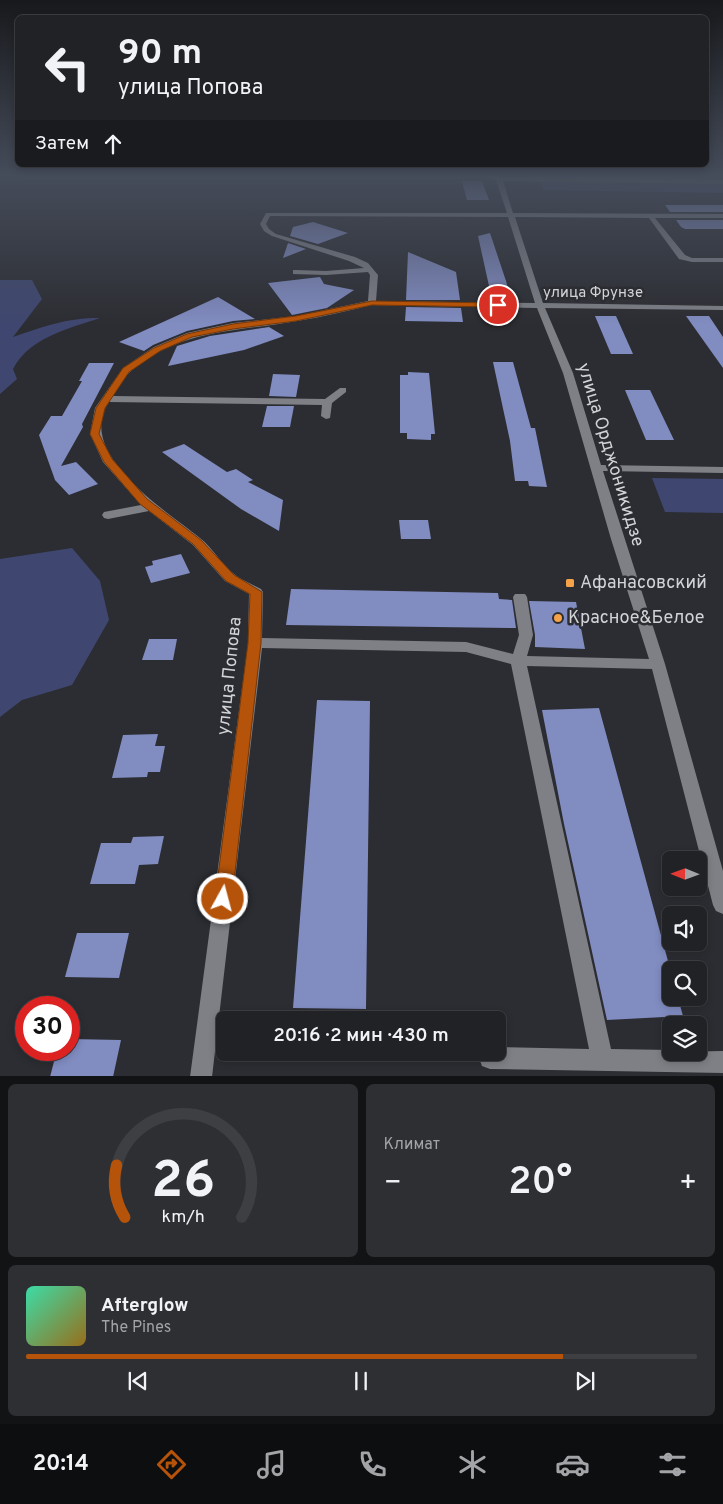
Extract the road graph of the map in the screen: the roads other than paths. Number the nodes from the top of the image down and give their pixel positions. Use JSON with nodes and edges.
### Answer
{"nodes":[{"id":1,"x":263,"y":224,"type":"edge"},
{"id":2,"x":515,"y":224,"type":"edge"},
{"id":3,"x":657,"y":224,"type":"edge"},
{"id":4,"x":723,"y":260,"type":"edge"},
{"id":5,"x":369,"y":270,"type":"junction"},
{"id":6,"x":296,"y":272,"type":"dead end"},
{"id":7,"x":372,"y":303,"type":"junction"},
{"id":8,"x":540,"y":306,"type":"junction"},
{"id":9,"x":723,"y":308,"type":"edge"},
{"id":10,"x":343,"y":390,"type":"dead end"},
{"id":11,"x":105,"y":399,"type":"junction"},
{"id":12,"x":327,"y":402,"type":"junction"},
{"id":13,"x":326,"y":416,"type":"dead end"},
{"id":14,"x":597,"y":468,"type":"junction"},
{"id":15,"x":723,"y":470,"type":"edge"},
{"id":16,"x":152,"y":507,"type":"junction"},
{"id":17,"x":108,"y":515,"type":"dead end"},
{"id":18,"x":520,"y":597,"type":"dead end"},
{"id":19,"x":255,"y":643,"type":"junction"},
{"id":20,"x":518,"y":661,"type":"junction"},
{"id":21,"x":658,"y":664,"type":"junction"},
{"id":22,"x":723,"y":905,"type":"edge"},
{"id":23,"x":506,"y":1058,"type":"edge"},
{"id":24,"x":602,"y":1060,"type":"junction"},
{"id":25,"x":723,"y":1062,"type":"edge"},
{"id":26,"x":201,"y":1076,"type":"edge"}],
"edges":[{"from":1,"to":5,"type":"street"},
{"from":2,"to":8,"type":"street","name":"улица Орджоникидзе"},
{"from":3,"to":4,"type":"street"},
{"from":5,"to":6,"type":"street"},
{"from":5,"to":7,"type":"street"},
{"from":7,"to":8,"type":"street","name":"улица Фрунзе"},
{"from":7,"to":11,"type":"street","name":"улица Попова"},
{"from":8,"to":9,"type":"street","name":"улица Фрунзе"},
{"from":8,"to":14,"type":"street","name":"улица Орджоникидзе"},
{"from":10,"to":12,"type":"street"},
{"from":11,"to":12,"type":"street"},
{"from":11,"to":16,"type":"street","name":"улица Попова"},
{"from":12,"to":13,"type":"street"},
{"from":14,"to":15,"type":"street"},
{"from":14,"to":21,"type":"street","name":"улица Орджоникидзе"},
{"from":16,"to":17,"type":"street"},
{"from":16,"to":19,"type":"street","name":"улица Попова"},
{"from":18,"to":20,"type":"street"},
{"from":19,"to":20,"type":"street"},
{"from":19,"to":26,"type":"street","name":"улица Попова"},
{"from":20,"to":21,"type":"street"},
{"from":20,"to":24,"type":"street"},
{"from":21,"to":22,"type":"street","name":"улица Орджоникидзе"},
{"from":23,"to":24,"type":"street"},
{"from":24,"to":25,"type":"street"}]}
